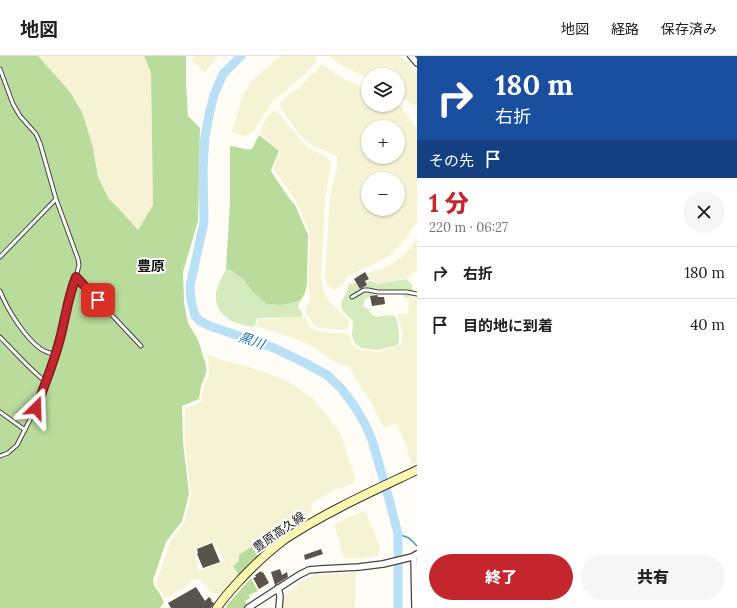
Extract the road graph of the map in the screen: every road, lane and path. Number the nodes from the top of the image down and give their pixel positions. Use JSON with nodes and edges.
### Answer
{"nodes":[{"id":1,"x":411,"y":56,"type":"edge"},
{"id":2,"x":417,"y":63,"type":"edge"},
{"id":3,"x":0,"y":69,"type":"edge"},
{"id":4,"x":56,"y":199,"type":"junction"},
{"id":5,"x":0,"y":257,"type":"edge"},
{"id":6,"x":76,"y":277,"type":"junction"},
{"id":7,"x":0,"y":291,"type":"edge"},
{"id":8,"x":417,"y":294,"type":"edge"},
{"id":9,"x":352,"y":296,"type":"dead end"},
{"id":10,"x":0,"y":337,"type":"edge"},
{"id":11,"x":141,"y":346,"type":"dead end"},
{"id":12,"x":55,"y":355,"type":"junction"},
{"id":13,"x":46,"y":382,"type":"junction"},
{"id":14,"x":0,"y":412,"type":"edge"},
{"id":15,"x":25,"y":430,"type":"junction"},
{"id":16,"x":0,"y":456,"type":"edge"},
{"id":17,"x":417,"y":470,"type":"edge"},
{"id":18,"x":415,"y":556,"type":"edge"},
{"id":19,"x":278,"y":588,"type":"junction"},
{"id":20,"x":217,"y":608,"type":"edge"},
{"id":21,"x":248,"y":608,"type":"edge"},
{"id":22,"x":280,"y":608,"type":"edge"},
{"id":23,"x":415,"y":608,"type":"edge"}],
"edges":[{"from":1,"to":2,"type":"street"},
{"from":3,"to":4,"type":"lane"},
{"from":4,"to":5,"type":"lane"},
{"from":4,"to":6,"type":"lane"},
{"from":6,"to":11,"type":"lane"},
{"from":6,"to":12,"type":"lane"},
{"from":7,"to":12,"type":"lane"},
{"from":8,"to":9,"type":"lane"},
{"from":10,"to":13,"type":"lane"},
{"from":12,"to":13,"type":"lane"},
{"from":13,"to":15,"type":"lane"},
{"from":14,"to":15,"type":"lane"},
{"from":15,"to":16,"type":"lane"},
{"from":17,"to":20,"type":"main road","name":"豊原高久線"},
{"from":18,"to":19,"type":"street"},
{"from":18,"to":23,"type":"street"},
{"from":19,"to":21,"type":"street"},
{"from":19,"to":22,"type":"street"}]}
